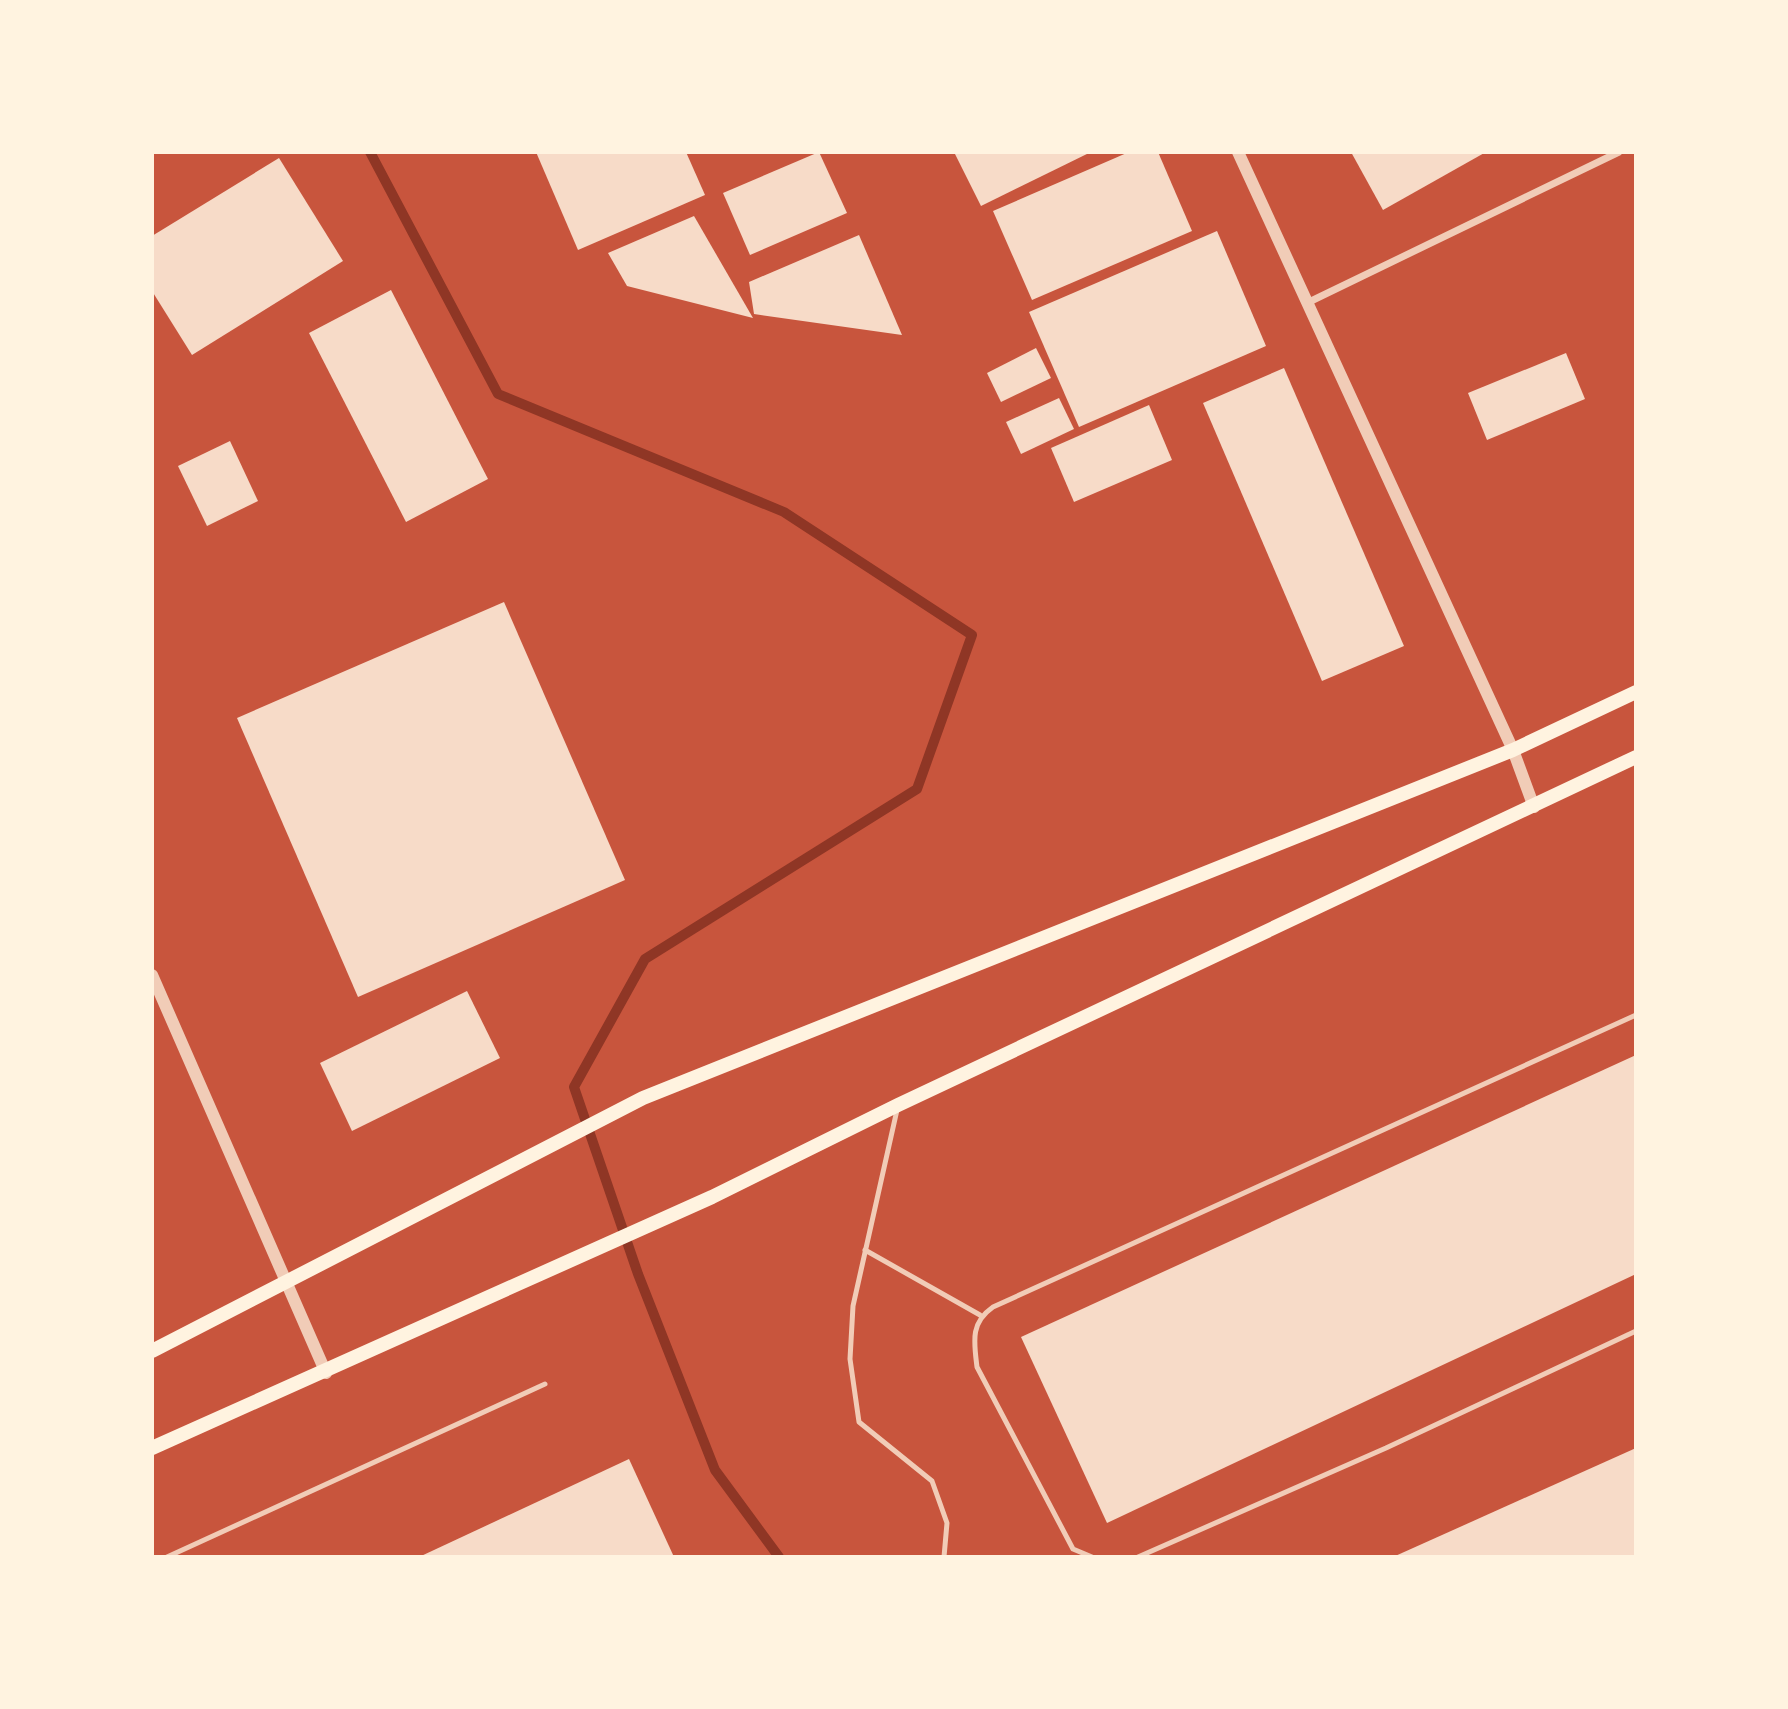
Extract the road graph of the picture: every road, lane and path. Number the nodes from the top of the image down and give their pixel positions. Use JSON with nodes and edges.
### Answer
{"nodes":[{"id":1,"x":1238,"y":152,"type":"edge"},
{"id":2,"x":1619,"y":152,"type":"edge"},
{"id":3,"x":1309,"y":302,"type":"junction"},
{"id":4,"x":1636,"y":692,"type":"edge"},
{"id":5,"x":1513,"y":750,"type":"junction"},
{"id":6,"x":1636,"y":757,"type":"edge"},
{"id":7,"x":1534,"y":807,"type":"junction"},
{"id":8,"x":152,"y":975,"type":"edge"},
{"id":9,"x":1636,"y":1015,"type":"edge"},
{"id":10,"x":898,"y":1105,"type":"junction"},
{"id":11,"x":865,"y":1250,"type":"junction"},
{"id":12,"x":287,"y":1284,"type":"junction"},
{"id":13,"x":980,"y":1315,"type":"junction"},
{"id":14,"x":1636,"y":1331,"type":"edge"},
{"id":15,"x":152,"y":1351,"type":"edge"},
{"id":16,"x":326,"y":1373,"type":"junction"},
{"id":17,"x":545,"y":1384,"type":"dead end"},
{"id":18,"x":152,"y":1448,"type":"edge"},
{"id":19,"x":167,"y":1557,"type":"edge"},
{"id":20,"x":944,"y":1557,"type":"edge"},
{"id":21,"x":1091,"y":1557,"type":"edge"},
{"id":22,"x":1141,"y":1557,"type":"edge"}],
"edges":[{"from":1,"to":3,"type":"street"},
{"from":2,"to":3,"type":"street"},
{"from":3,"to":5,"type":"street"},
{"from":4,"to":5,"type":"main road"},
{"from":5,"to":7,"type":"street"},
{"from":5,"to":12,"type":"main road"},
{"from":6,"to":7,"type":"main road"},
{"from":7,"to":10,"type":"main road"},
{"from":8,"to":12,"type":"street"},
{"from":9,"to":13,"type":"lane"},
{"from":10,"to":11,"type":"lane"},
{"from":10,"to":16,"type":"main road"},
{"from":11,"to":13,"type":"lane"},
{"from":11,"to":20,"type":"lane"},
{"from":12,"to":15,"type":"main road"},
{"from":12,"to":16,"type":"street"},
{"from":13,"to":21,"type":"lane"},
{"from":14,"to":22,"type":"lane"},
{"from":16,"to":18,"type":"main road"},
{"from":17,"to":19,"type":"lane"}]}
